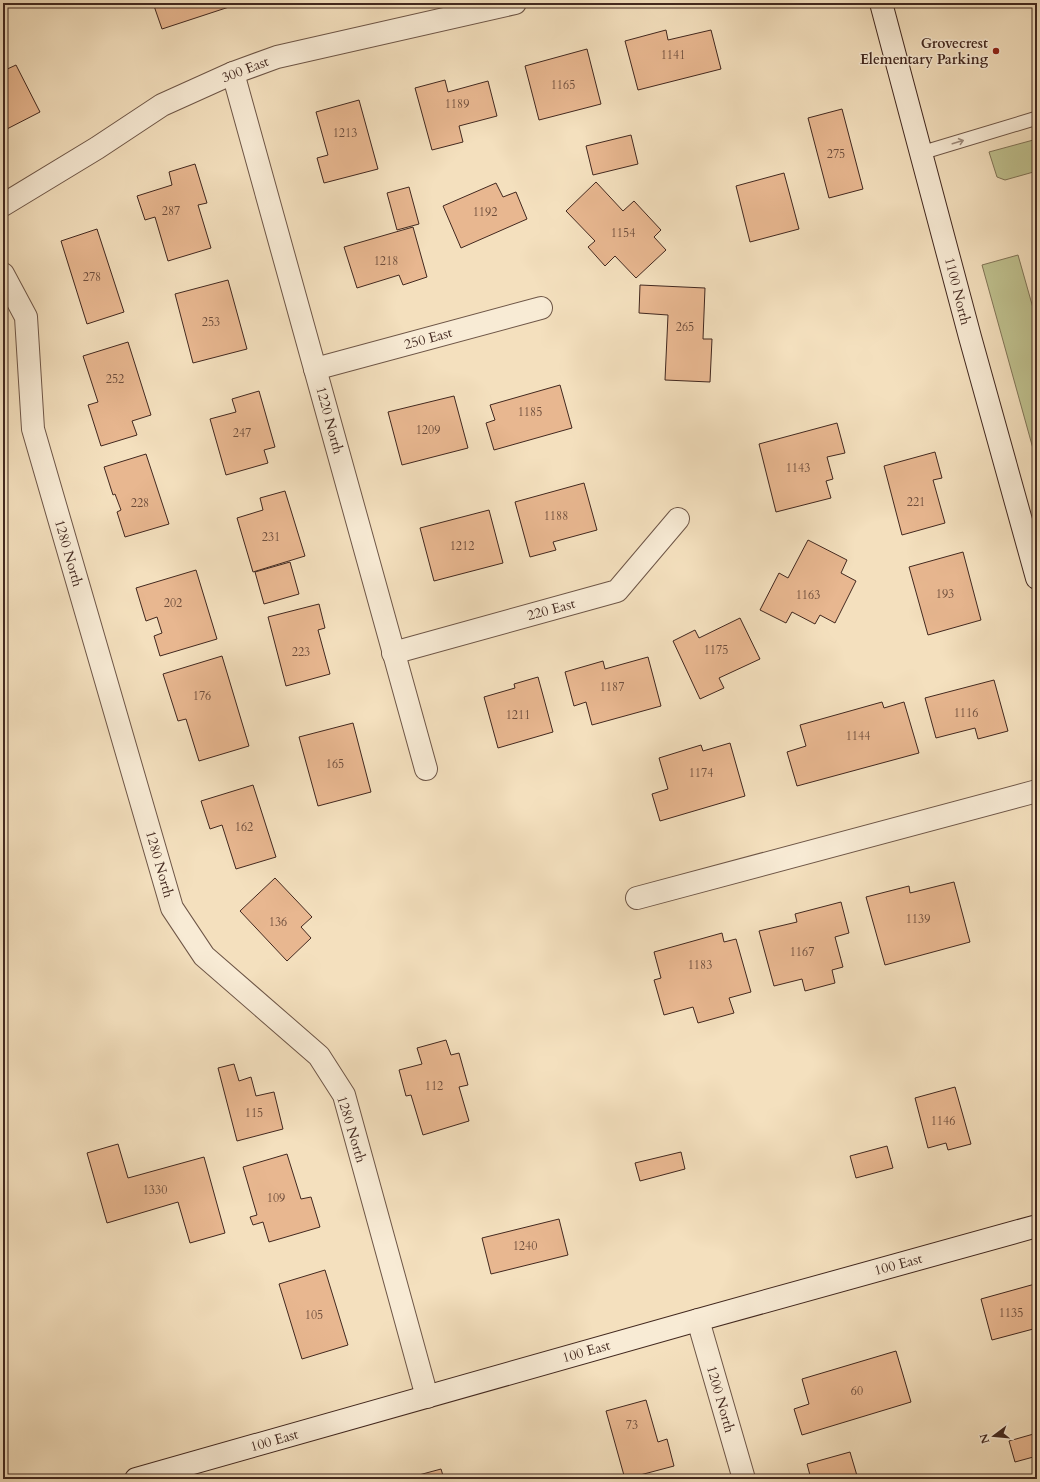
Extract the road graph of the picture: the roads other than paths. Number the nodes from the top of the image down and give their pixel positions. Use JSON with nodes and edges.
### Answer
{"nodes":[{"id":1,"x":515,"y":3,"type":"edge"},
{"id":2,"x":881,"y":3,"type":"edge"},
{"id":3,"x":232,"y":72,"type":"junction"},
{"id":4,"x":1037,"y":118,"type":"edge"},
{"id":5,"x":921,"y":153,"type":"junction"},
{"id":6,"x":3,"y":205,"type":"edge"},
{"id":7,"x":3,"y":274,"type":"edge"},
{"id":8,"x":541,"y":308,"type":"dead end"},
{"id":9,"x":315,"y":369,"type":"junction"},
{"id":10,"x":678,"y":519,"type":"dead end"},
{"id":11,"x":1037,"y":578,"type":"edge"},
{"id":12,"x":393,"y":653,"type":"junction"},
{"id":13,"x":426,"y":769,"type":"dead end"},
{"id":14,"x":1037,"y":791,"type":"edge"},
{"id":15,"x":637,"y":898,"type":"dead end"},
{"id":16,"x":1037,"y":1226,"type":"edge"},
{"id":17,"x":698,"y":1320,"type":"junction"},
{"id":18,"x":426,"y":1397,"type":"junction"},
{"id":19,"x":136,"y":1479,"type":"edge"},
{"id":20,"x":744,"y":1479,"type":"edge"}],
"edges":[{"from":1,"to":3,"type":"street","name":"300 East"},
{"from":2,"to":5,"type":"street","name":"1100 North"},
{"from":3,"to":6,"type":"street","name":"300 East"},
{"from":3,"to":9,"type":"street","name":"1220 North"},
{"from":5,"to":4,"type":"lane","one_way":true},
{"from":5,"to":11,"type":"street","name":"1100 North"},
{"from":7,"to":18,"type":"street","name":"1280 North"},
{"from":8,"to":9,"type":"street","name":"250 East"},
{"from":9,"to":12,"type":"street","name":"1220 North"},
{"from":10,"to":12,"type":"street","name":"220 East"},
{"from":12,"to":13,"type":"street","name":"1220 North"},
{"from":14,"to":15,"type":"street"},
{"from":16,"to":17,"type":"street","name":"100 East"},
{"from":17,"to":18,"type":"street","name":"100 East"},
{"from":17,"to":20,"type":"street","name":"1200 North"},
{"from":18,"to":19,"type":"street","name":"100 East"}]}
